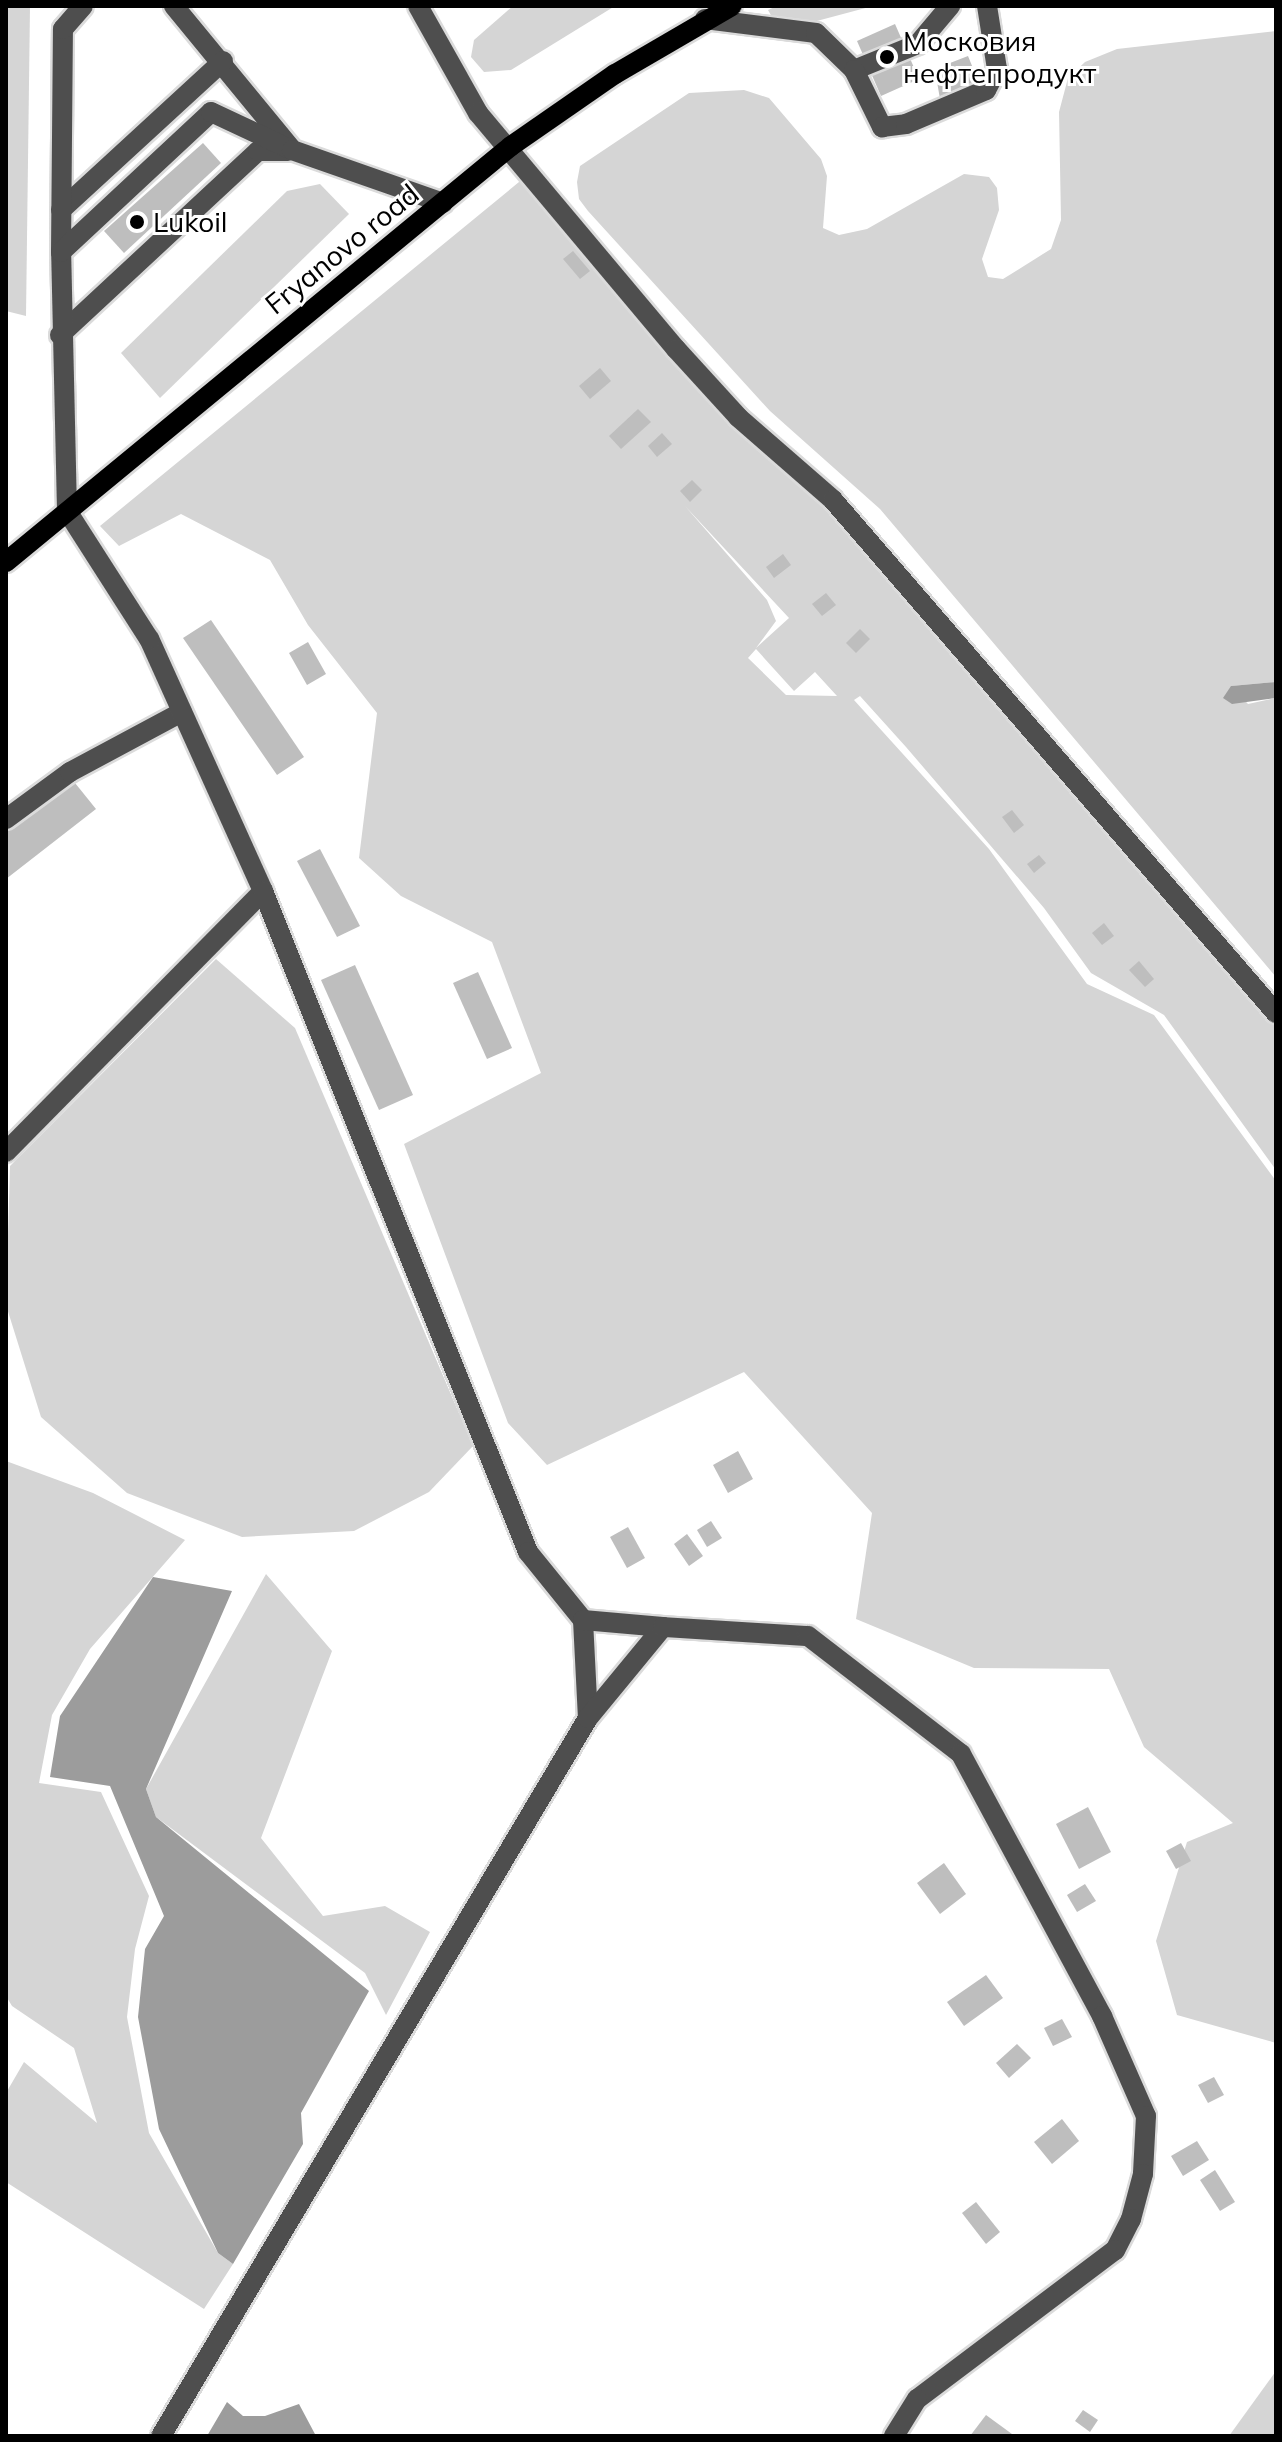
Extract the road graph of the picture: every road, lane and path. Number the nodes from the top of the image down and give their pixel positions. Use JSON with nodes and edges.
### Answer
{"nodes":[{"id":1,"x":83,"y":6,"type":"edge"},
{"id":2,"x":174,"y":6,"type":"edge"},
{"id":3,"x":418,"y":6,"type":"edge"},
{"id":4,"x":732,"y":6,"type":"edge"},
{"id":5,"x":950,"y":6,"type":"edge"},
{"id":6,"x":987,"y":6,"type":"edge"},
{"id":7,"x":705,"y":19,"type":"junction"},
{"id":8,"x":223,"y":61,"type":"junction"},
{"id":9,"x":854,"y":70,"type":"junction"},
{"id":10,"x":511,"y":146,"type":"junction"},
{"id":11,"x":292,"y":150,"type":"junction"},
{"id":12,"x":443,"y":203,"type":"junction"},
{"id":13,"x":61,"y":210,"type":"junction"},
{"id":14,"x":61,"y":252,"type":"junction"},
{"id":15,"x":60,"y":335,"type":"junction"},
{"id":16,"x":67,"y":511,"type":"junction"},
{"id":17,"x":6,"y":562,"type":"edge"},
{"id":18,"x":182,"y":712,"type":"junction"},
{"id":19,"x":6,"y":819,"type":"edge"},
{"id":20,"x":263,"y":891,"type":"junction"},
{"id":21,"x":1276,"y":1013,"type":"edge"},
{"id":22,"x":6,"y":1152,"type":"edge"},
{"id":23,"x":583,"y":1620,"type":"junction"},
{"id":24,"x":663,"y":1627,"type":"junction"},
{"id":25,"x":588,"y":1718,"type":"junction"},
{"id":26,"x":161,"y":2436,"type":"edge"},
{"id":27,"x":894,"y":2436,"type":"edge"}],
"edges":[{"from":1,"to":13,"type":"street"},
{"from":2,"to":8,"type":"street"},
{"from":3,"to":10,"type":"street"},
{"from":4,"to":7,"type":"main road","name":"Fryanovo road"},
{"from":5,"to":9,"type":"street"},
{"from":6,"to":9,"type":"street"},
{"from":7,"to":9,"type":"street"},
{"from":7,"to":10,"type":"main road","name":"Fryanovo road"},
{"from":8,"to":11,"type":"street"},
{"from":8,"to":13,"type":"street"},
{"from":10,"to":12,"type":"main road","name":"Fryanovo road"},
{"from":10,"to":21,"type":"street"},
{"from":11,"to":12,"type":"street"},
{"from":11,"to":14,"type":"street"},
{"from":11,"to":15,"type":"street"},
{"from":12,"to":16,"type":"main road","name":"Fryanovo road"},
{"from":13,"to":14,"type":"street"},
{"from":14,"to":15,"type":"street"},
{"from":15,"to":16,"type":"street"},
{"from":16,"to":17,"type":"main road","name":"Fryanovo road"},
{"from":16,"to":18,"type":"street"},
{"from":18,"to":19,"type":"street"},
{"from":18,"to":20,"type":"street"},
{"from":20,"to":22,"type":"street"},
{"from":20,"to":23,"type":"street"},
{"from":23,"to":24,"type":"street"},
{"from":23,"to":25,"type":"street"},
{"from":24,"to":25,"type":"street"},
{"from":24,"to":27,"type":"street"},
{"from":25,"to":26,"type":"street"}]}
